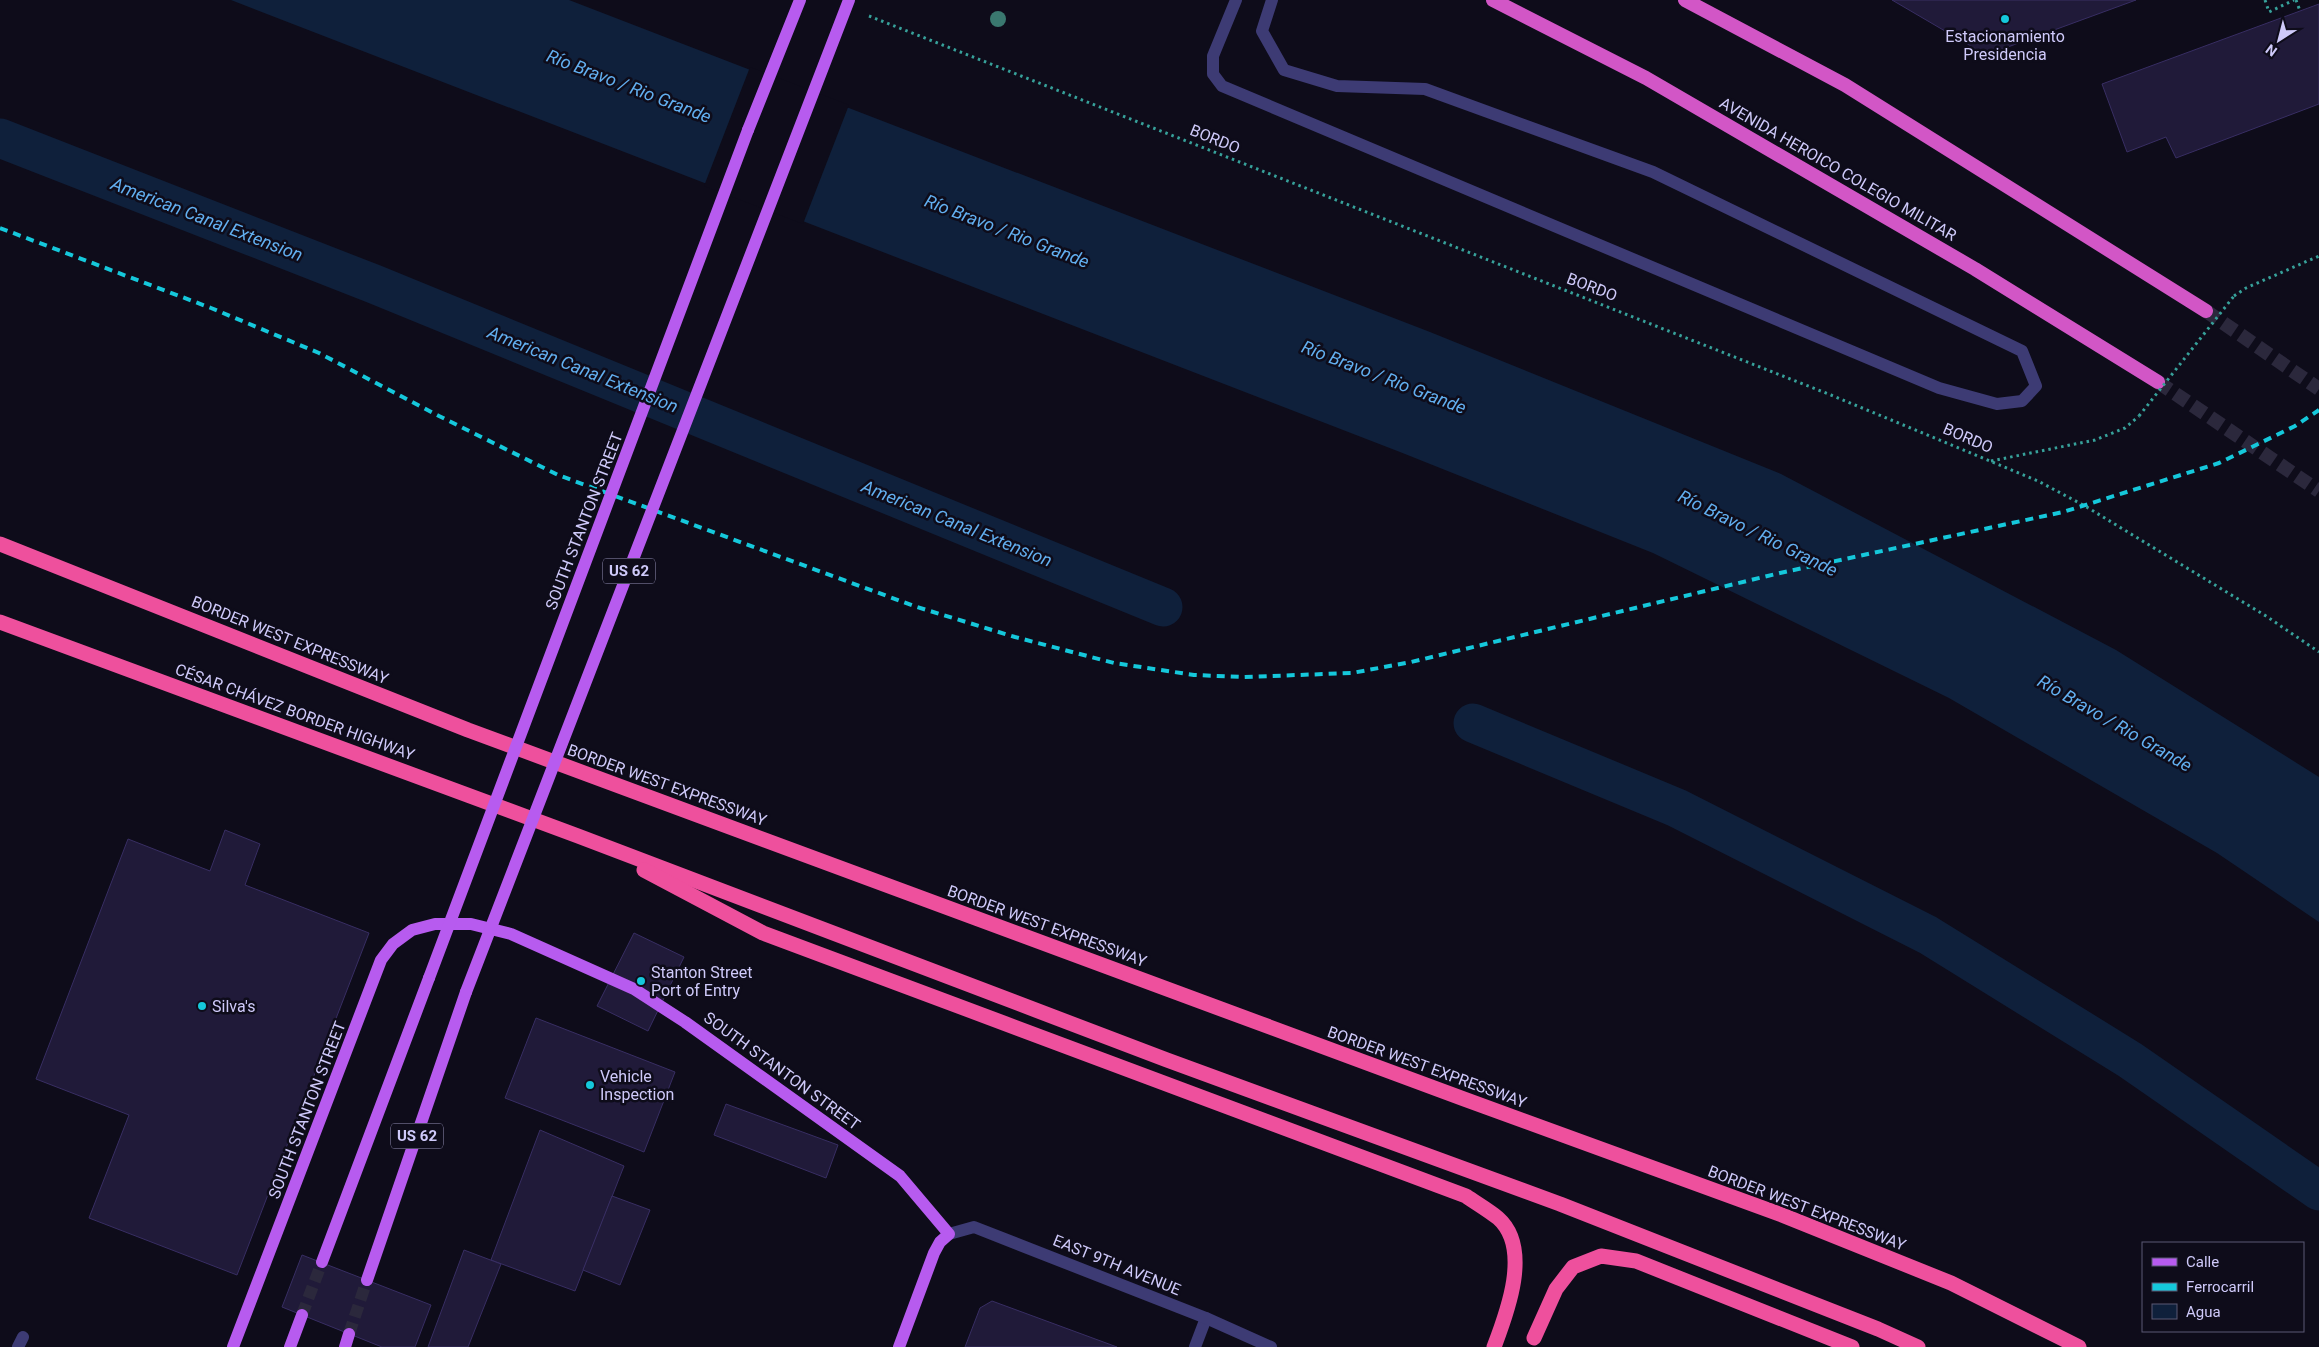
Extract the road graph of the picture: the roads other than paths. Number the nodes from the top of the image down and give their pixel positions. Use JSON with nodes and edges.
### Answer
{"nodes":[{"id":1,"x":800,"y":0,"type":"edge"},
{"id":2,"x":849,"y":0,"type":"edge"},
{"id":3,"x":1236,"y":0,"type":"edge"},
{"id":4,"x":1272,"y":0,"type":"edge"},
{"id":5,"x":1493,"y":0,"type":"edge"},
{"id":6,"x":1686,"y":0,"type":"edge"},
{"id":7,"x":2206,"y":311,"type":"tunnel mouth"},
{"id":8,"x":2158,"y":382,"type":"tunnel mouth"},
{"id":9,"x":0,"y":544,"type":"edge"},
{"id":10,"x":0,"y":622,"type":"edge"},
{"id":11,"x":578,"y":836,"type":"junction"},
{"id":12,"x":949,"y":1234,"type":"junction"},
{"id":13,"x":322,"y":1262,"type":"tunnel mouth"},
{"id":14,"x":367,"y":1280,"type":"tunnel mouth"},
{"id":15,"x":302,"y":1315,"type":"tunnel mouth"},
{"id":16,"x":1206,"y":1318,"type":"junction"},
{"id":17,"x":349,"y":1334,"type":"tunnel mouth"},
{"id":18,"x":1534,"y":1338,"type":"dead end"},
{"id":19,"x":233,"y":1347,"type":"edge"},
{"id":20,"x":290,"y":1347,"type":"edge"},
{"id":21,"x":345,"y":1347,"type":"edge"},
{"id":22,"x":899,"y":1347,"type":"edge"},
{"id":23,"x":1195,"y":1347,"type":"edge"},
{"id":24,"x":1271,"y":1347,"type":"edge"},
{"id":25,"x":1494,"y":1347,"type":"edge"},
{"id":26,"x":1852,"y":1347,"type":"edge"},
{"id":27,"x":1918,"y":1347,"type":"edge"},
{"id":28,"x":2079,"y":1347,"type":"edge"}],
"edges":[{"from":1,"to":13,"type":"main road","name":"SOUTH STANTON STREET","bridge":true},
{"from":2,"to":14,"type":"main road","number":"US 62","bridge":true},
{"from":3,"to":4,"type":"street"},
{"from":5,"to":8,"type":"highway","name":"AVENIDA HEROICO COLEGIO MILITAR"},
{"from":6,"to":7,"type":"highway"},
{"from":9,"to":28,"type":"highway","name":"BORDER WEST EXPRESSWAY"},
{"from":10,"to":11,"type":"highway","name":"CÉSAR CHÁVEZ BORDER HIGHWAY"},
{"from":11,"to":25,"type":"highway"},
{"from":11,"to":27,"type":"highway"},
{"from":12,"to":16,"type":"street","name":"EAST 9TH AVENUE"},
{"from":12,"to":19,"type":"main road","name":"SOUTH STANTON STREET"},
{"from":12,"to":22,"type":"main road"},
{"from":15,"to":20,"type":"main road"},
{"from":16,"to":23,"type":"street"},
{"from":16,"to":24,"type":"street","name":"EAST 9TH AVENUE"},
{"from":17,"to":21,"type":"main road"},
{"from":18,"to":26,"type":"highway"}]}
